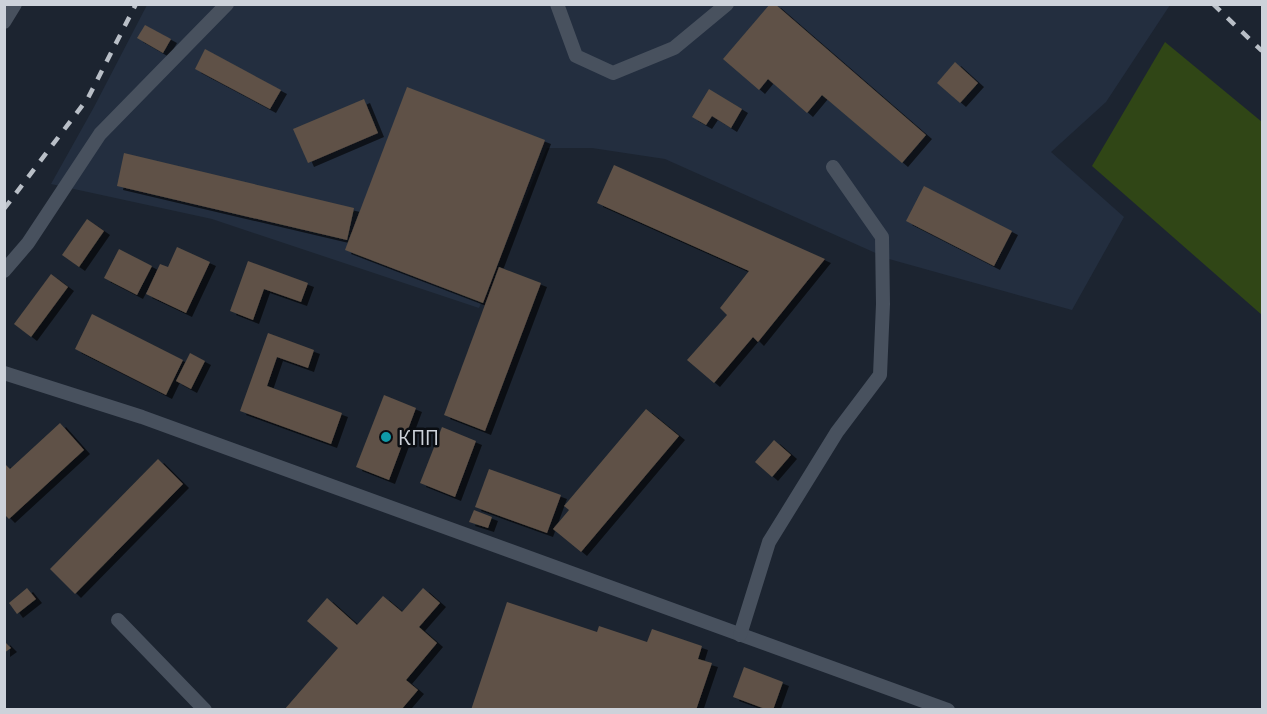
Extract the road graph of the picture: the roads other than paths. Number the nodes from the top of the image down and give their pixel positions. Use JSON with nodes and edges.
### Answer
{"nodes":[{"id":1,"x":15,"y":4,"type":"edge"},
{"id":2,"x":227,"y":4,"type":"edge"},
{"id":3,"x":556,"y":4,"type":"edge"},
{"id":4,"x":727,"y":4,"type":"edge"},
{"id":5,"x":4,"y":22,"type":"edge"},
{"id":6,"x":833,"y":167,"type":"dead end"},
{"id":7,"x":4,"y":271,"type":"edge"},
{"id":8,"x":4,"y":373,"type":"edge"},
{"id":9,"x":118,"y":620,"type":"dead end"},
{"id":10,"x":740,"y":635,"type":"junction"},
{"id":11,"x":205,"y":710,"type":"edge"},
{"id":12,"x":948,"y":710,"type":"edge"}],
"edges":[{"from":1,"to":5,"type":"lane"},
{"from":2,"to":7,"type":"lane"},
{"from":3,"to":4,"type":"lane"},
{"from":6,"to":10,"type":"lane"},
{"from":8,"to":10,"type":"lane"},
{"from":9,"to":11,"type":"lane"},
{"from":10,"to":12,"type":"lane"}]}
